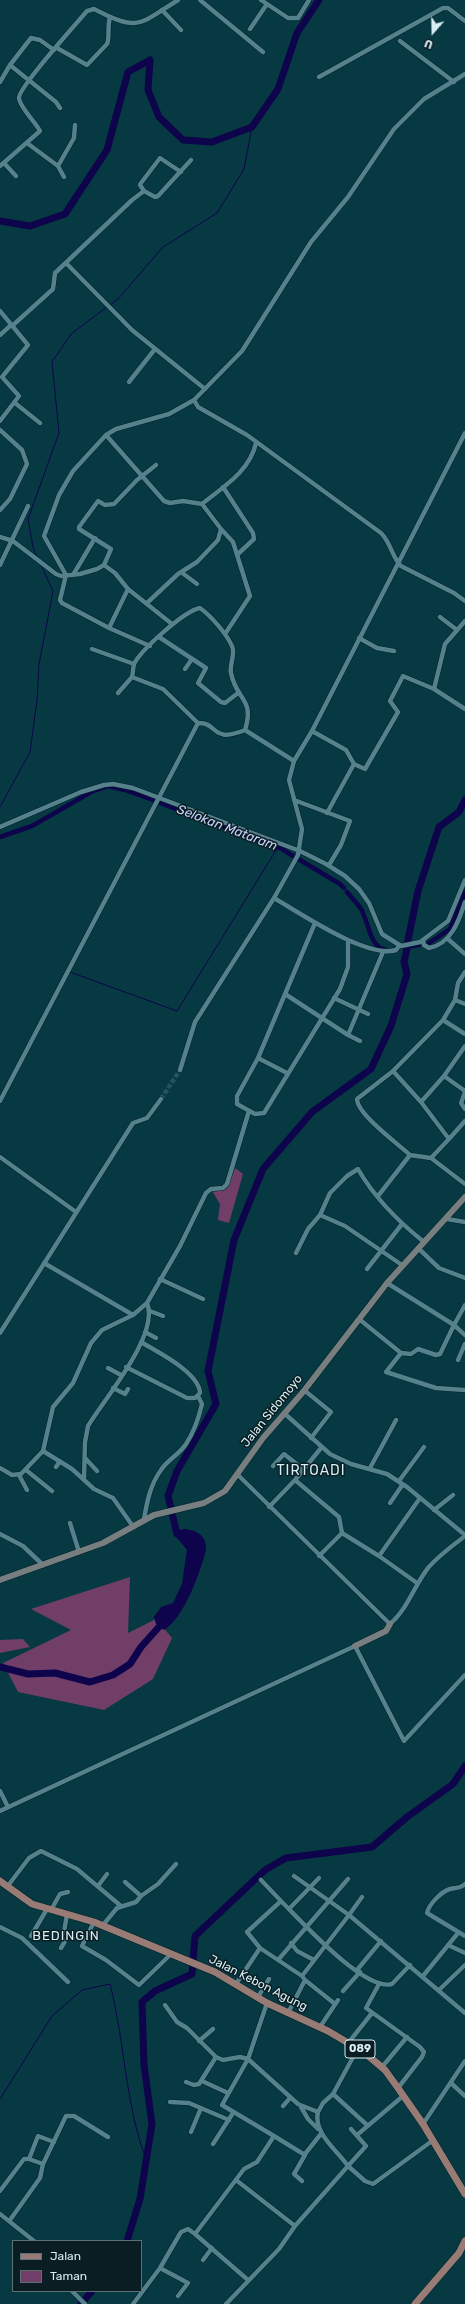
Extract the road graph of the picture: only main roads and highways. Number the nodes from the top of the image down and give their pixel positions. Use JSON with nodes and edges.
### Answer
{"nodes":[{"id":1,"x":464,"y":1200,"type":"edge"},
{"id":2,"x":0,"y":1580,"type":"edge"},
{"id":3,"x":390,"y":1624,"type":"road end"},
{"id":4,"x":355,"y":1646,"type":"road end"},
{"id":5,"x":0,"y":1881,"type":"edge"},
{"id":6,"x":465,"y":2194,"type":"edge"},
{"id":7,"x":465,"y":2241,"type":"edge"},
{"id":8,"x":415,"y":2304,"type":"edge"}],
"edges":[{"from":1,"to":2,"type":"main road","name":"Jalan Sidomoyo"},
{"from":3,"to":4,"type":"main road"},
{"from":5,"to":6,"type":"main road","name":"Jalan Kebon Agung","number":"089"},
{"from":7,"to":8,"type":"main road"}]}
